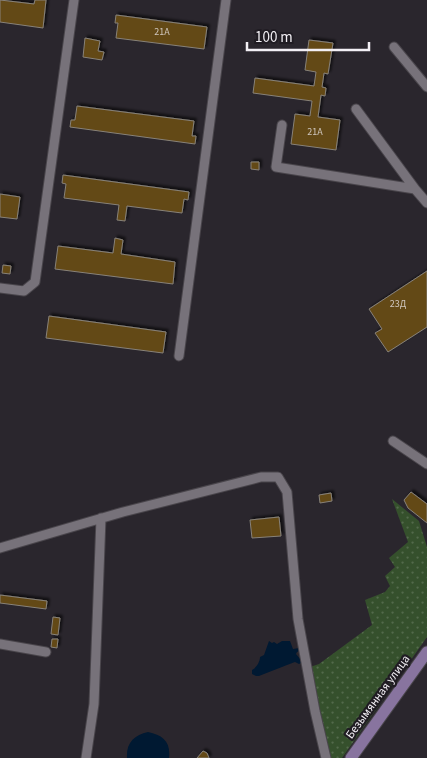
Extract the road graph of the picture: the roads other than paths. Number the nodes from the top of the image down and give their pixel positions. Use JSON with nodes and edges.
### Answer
{"nodes":[{"id":1,"x":74,"y":0,"type":"edge"},
{"id":2,"x":226,"y":0,"type":"edge"},
{"id":3,"x":394,"y":48,"type":"dead end"},
{"id":4,"x":427,"y":87,"type":"edge"},
{"id":5,"x":356,"y":109,"type":"dead end"},
{"id":6,"x":282,"y":125,"type":"dead end"},
{"id":7,"x":415,"y":189,"type":"junction"},
{"id":8,"x":427,"y":203,"type":"edge"},
{"id":9,"x":0,"y":288,"type":"edge"},
{"id":10,"x":179,"y":356,"type":"dead end"},
{"id":11,"x":393,"y":441,"type":"dead end"},
{"id":12,"x":427,"y":464,"type":"edge"},
{"id":13,"x":101,"y":518,"type":"junction"},
{"id":14,"x":0,"y":548,"type":"edge"},
{"id":15,"x":0,"y":644,"type":"edge"},
{"id":16,"x":46,"y":652,"type":"dead end"},
{"id":17,"x":427,"y":652,"type":"edge"},
{"id":18,"x":86,"y":758,"type":"edge"},
{"id":19,"x":326,"y":758,"type":"edge"},
{"id":20,"x":351,"y":758,"type":"edge"}],
"edges":[{"from":1,"to":9,"type":"street"},
{"from":2,"to":10,"type":"street"},
{"from":3,"to":4,"type":"street"},
{"from":5,"to":7,"type":"street"},
{"from":6,"to":7,"type":"street"},
{"from":7,"to":8,"type":"street"},
{"from":11,"to":12,"type":"street"},
{"from":13,"to":14,"type":"street"},
{"from":13,"to":18,"type":"street"},
{"from":13,"to":19,"type":"street"},
{"from":15,"to":16,"type":"street"},
{"from":17,"to":20,"type":"main road","name":"Безымянная улица"}]}
